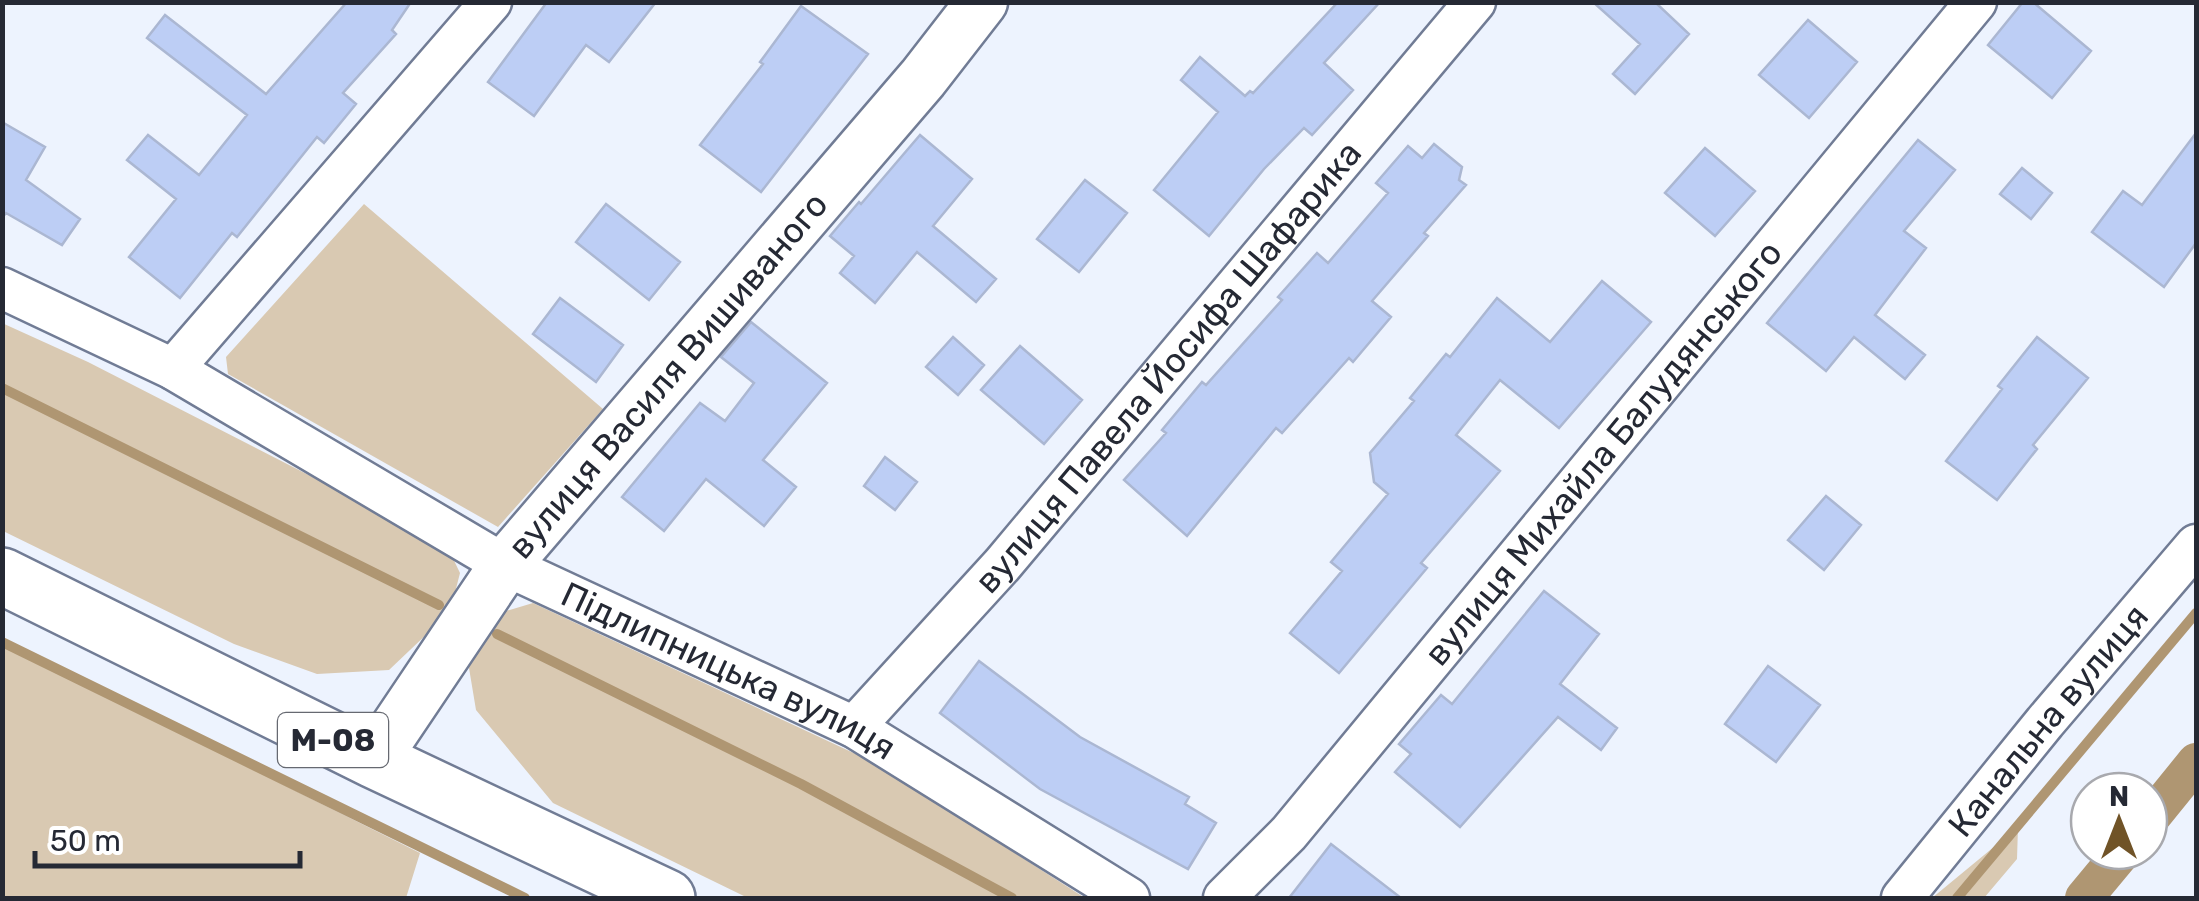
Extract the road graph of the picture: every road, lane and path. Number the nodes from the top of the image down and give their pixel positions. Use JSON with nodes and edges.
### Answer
{"nodes":[{"id":1,"x":491,"y":2,"type":"edge"},
{"id":2,"x":982,"y":2,"type":"edge"},
{"id":3,"x":1475,"y":2,"type":"edge"},
{"id":4,"x":1976,"y":2,"type":"edge"},
{"id":5,"x":2,"y":288,"type":"edge"},
{"id":6,"x":174,"y":368,"type":"junction"},
{"id":7,"x":2196,"y":545,"type":"edge"},
{"id":8,"x":505,"y":565,"type":"junction"},
{"id":9,"x":2,"y":576,"type":"edge"},
{"id":10,"x":854,"y":726,"type":"junction"},
{"id":11,"x":374,"y":760,"type":"junction"},
{"id":12,"x":667,"y":898,"type":"edge"},
{"id":13,"x":1129,"y":898,"type":"edge"},
{"id":14,"x":1224,"y":898,"type":"edge"},
{"id":15,"x":1902,"y":898,"type":"edge"}],
"edges":[{"from":1,"to":6,"type":"street"},
{"from":2,"to":8,"type":"street","name":"вулиця Василя Вишиваного"},
{"from":3,"to":10,"type":"street","name":"вулиця Павела Йосифа Шафарика"},
{"from":4,"to":14,"type":"street","name":"вулиця Михайла Балудянського"},
{"from":5,"to":6,"type":"street","name":"Підлипницька вулиця"},
{"from":6,"to":8,"type":"street","name":"Підлипницька вулиця"},
{"from":7,"to":15,"type":"street","name":"Канальна вулиця"},
{"from":8,"to":10,"type":"street","name":"Підлипницька вулиця"},
{"from":8,"to":11,"type":"street","name":"вулиця Василя Вишиваного"},
{"from":9,"to":11,"type":"highway","number":"М-08"},
{"from":10,"to":13,"type":"street","name":"Підлипницька вулиця"},
{"from":11,"to":12,"type":"highway","number":"М-08"}]}
